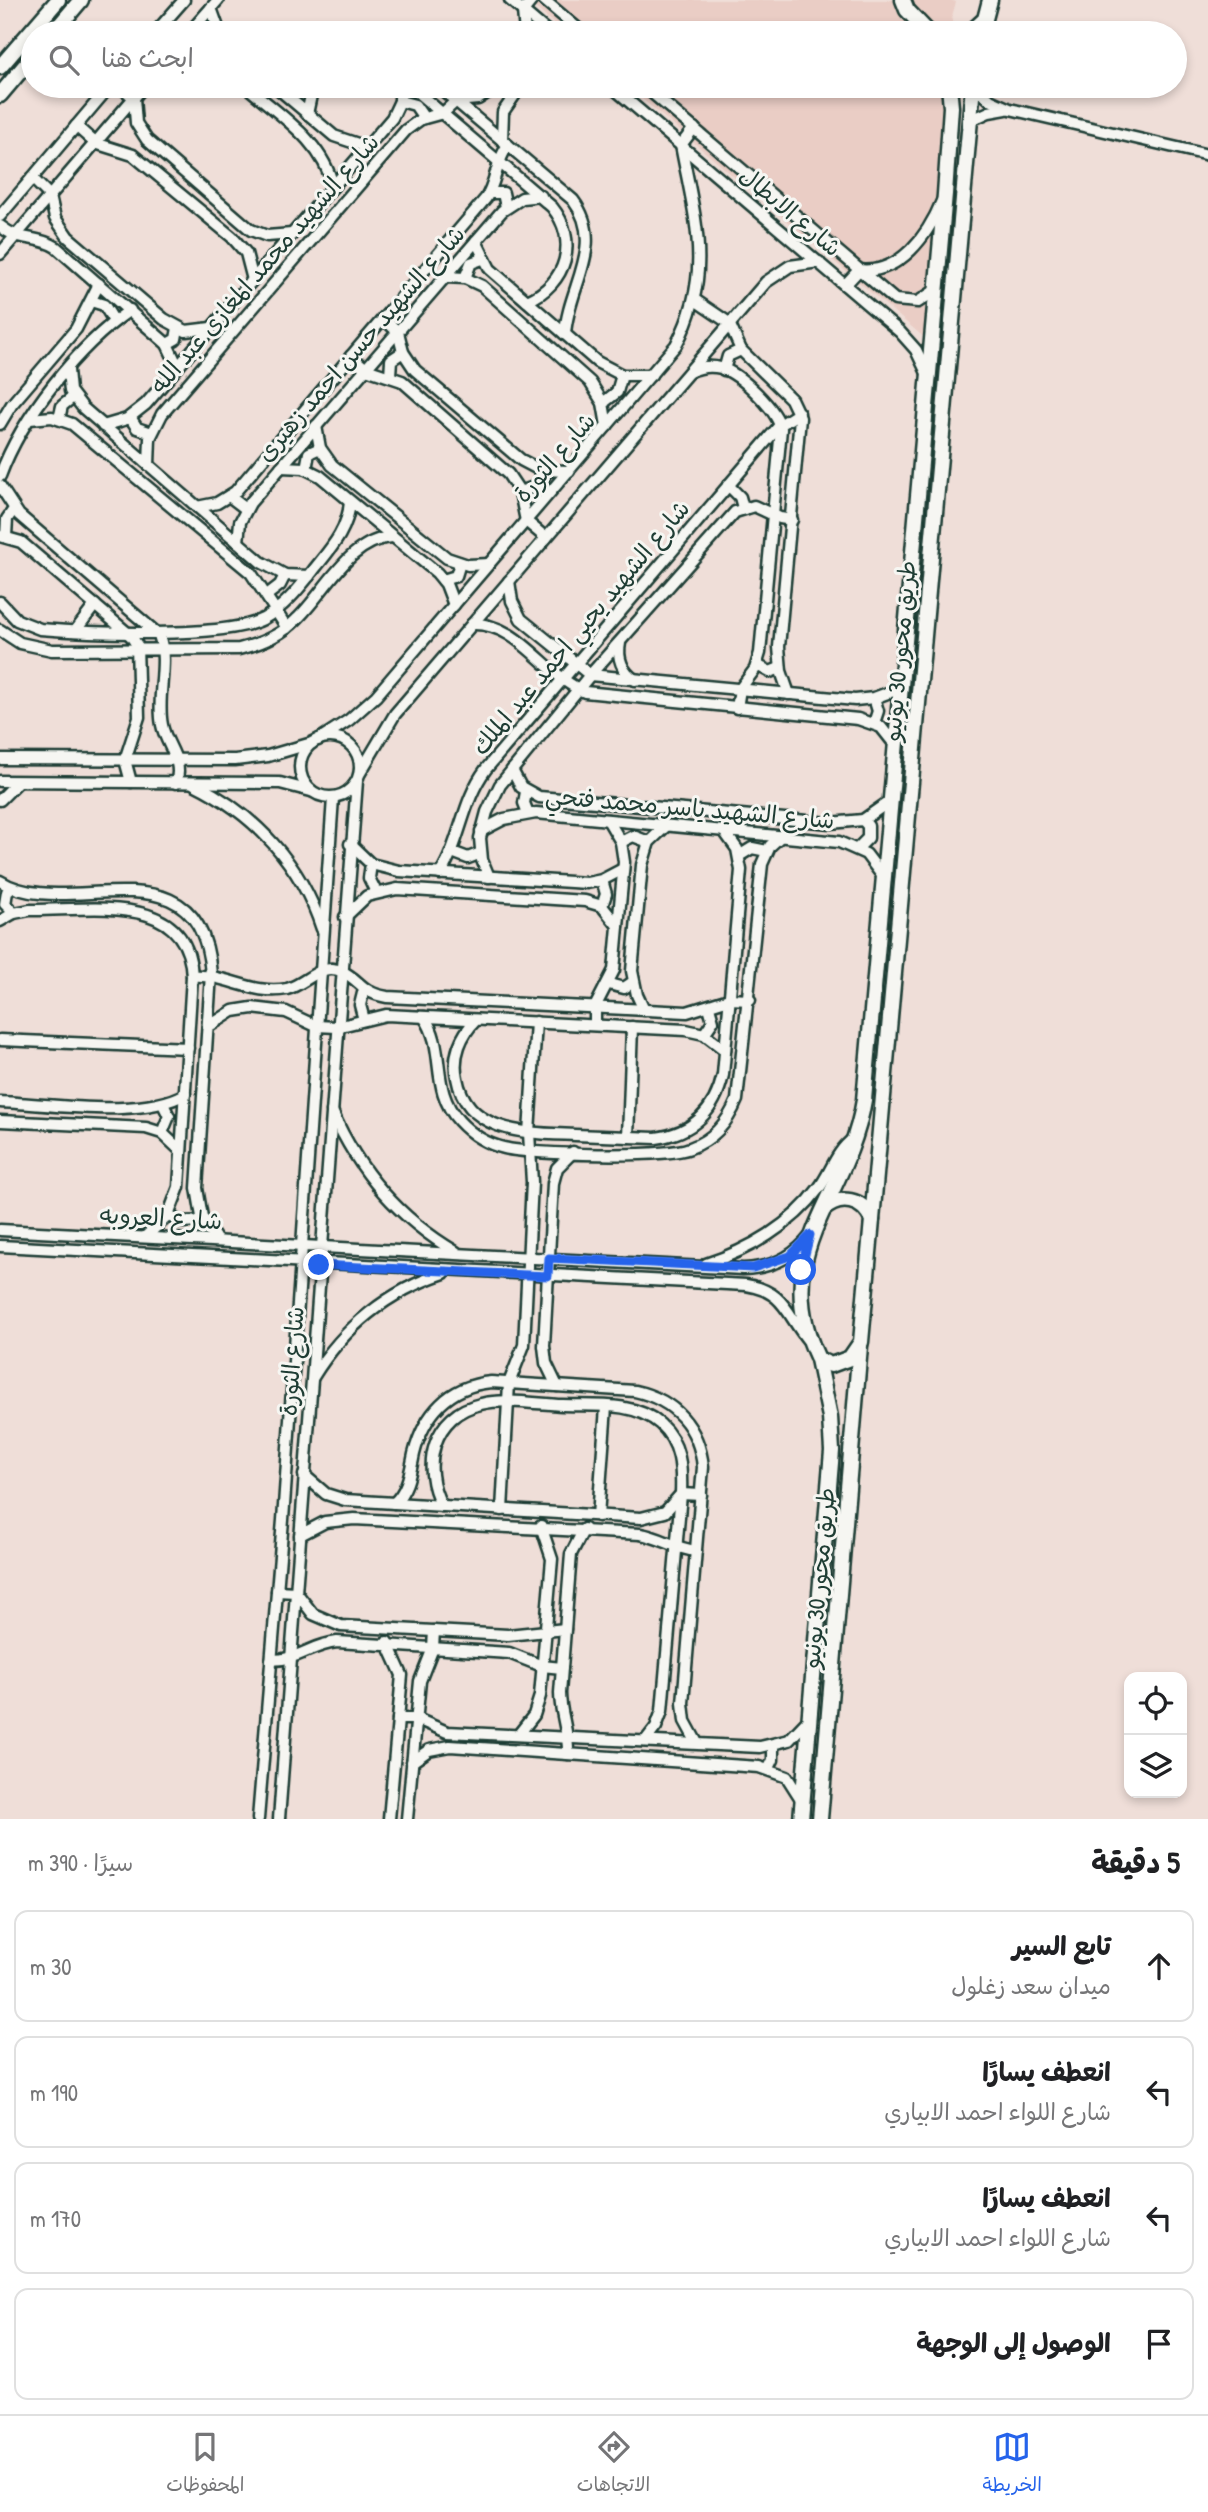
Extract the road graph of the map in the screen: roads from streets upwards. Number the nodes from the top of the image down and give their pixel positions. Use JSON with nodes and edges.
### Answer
{"nodes":[{"id":1,"x":58,"y":0,"type":"edge"},
{"id":2,"x":81,"y":0,"type":"edge"},
{"id":3,"x":184,"y":0,"type":"edge"},
{"id":4,"x":510,"y":0,"type":"edge"},
{"id":5,"x":532,"y":0,"type":"edge"},
{"id":6,"x":544,"y":0,"type":"edge"},
{"id":7,"x":999,"y":0,"type":"edge"},
{"id":8,"x":902,"y":3,"type":"edge"},
{"id":9,"x":214,"y":4,"type":"edge"},
{"id":10,"x":523,"y":11,"type":"junction"},
{"id":11,"x":987,"y":16,"type":"edge"},
{"id":12,"x":40,"y":21,"type":"edge"},
{"id":13,"x":63,"y":21,"type":"edge"},
{"id":14,"x":166,"y":21,"type":"edge"},
{"id":15,"x":199,"y":21,"type":"edge"},
{"id":16,"x":523,"y":21,"type":"edge"},
{"id":17,"x":535,"y":21,"type":"edge"},
{"id":18,"x":569,"y":21,"type":"edge"},
{"id":19,"x":918,"y":21,"type":"edge"},
{"id":20,"x":21,"y":43,"type":"edge"},
{"id":21,"x":4,"y":63,"type":"edge"},
{"id":22,"x":20,"y":71,"type":"joint"},
{"id":23,"x":0,"y":95,"type":"edge"},
{"id":24,"x":100,"y":98,"type":"edge"},
{"id":25,"x":134,"y":98,"type":"joint"},
{"id":26,"x":259,"y":98,"type":"edge"},
{"id":27,"x":289,"y":98,"type":"edge"},
{"id":28,"x":310,"y":98,"type":"edge"},
{"id":29,"x":425,"y":98,"type":"edge"},
{"id":30,"x":452,"y":98,"type":"edge"},
{"id":31,"x":480,"y":98,"type":"edge"},
{"id":32,"x":513,"y":98,"type":"edge"},
{"id":33,"x":625,"y":98,"type":"edge"},
{"id":34,"x":658,"y":98,"type":"edge"},
{"id":35,"x":950,"y":98,"type":"edge"},
{"id":36,"x":972,"y":98,"type":"edge"},
{"id":37,"x":988,"y":98,"type":"edge"},
{"id":38,"x":400,"y":101,"type":"joint"},
{"id":39,"x":456,"y":102,"type":"junction"},
{"id":40,"x":1010,"y":109,"type":"junction"},
{"id":41,"x":443,"y":113,"type":"junction"},
{"id":42,"x":307,"y":114,"type":"junction"},
{"id":43,"x":424,"y":118,"type":"junction"},
{"id":44,"x":969,"y":121,"type":"junction"},
{"id":45,"x":76,"y":126,"type":"junction"},
{"id":46,"x":694,"y":128,"type":"junction"},
{"id":47,"x":95,"y":143,"type":"junction"},
{"id":48,"x":505,"y":143,"type":"junction"},
{"id":49,"x":681,"y":145,"type":"junction"},
{"id":50,"x":367,"y":148,"type":"junction"},
{"id":51,"x":1208,"y":155,"type":"edge"},
{"id":52,"x":498,"y":160,"type":"junction"},
{"id":53,"x":32,"y":178,"type":"junction"},
{"id":54,"x":333,"y":187,"type":"junction"},
{"id":55,"x":489,"y":192,"type":"junction"},
{"id":56,"x":945,"y":194,"type":"junction"},
{"id":57,"x":50,"y":197,"type":"junction"},
{"id":58,"x":541,"y":197,"type":"junction"},
{"id":59,"x":506,"y":206,"type":"junction"},
{"id":60,"x":0,"y":216,"type":"edge"},
{"id":61,"x":0,"y":226,"type":"edge"},
{"id":62,"x":292,"y":234,"type":"junction"},
{"id":63,"x":14,"y":237,"type":"junction"},
{"id":64,"x":476,"y":241,"type":"junction"},
{"id":65,"x":0,"y":254,"type":"edge"},
{"id":66,"x":482,"y":259,"type":"junction"},
{"id":67,"x":819,"y":262,"type":"junction"},
{"id":68,"x":859,"y":270,"type":"junction"},
{"id":69,"x":559,"y":275,"type":"junction"},
{"id":70,"x":445,"y":277,"type":"junction"},
{"id":71,"x":465,"y":278,"type":"junction"},
{"id":72,"x":253,"y":280,"type":"junction"},
{"id":73,"x":576,"y":283,"type":"junction"},
{"id":74,"x":99,"y":284,"type":"junction"},
{"id":75,"x":845,"y":285,"type":"junction"},
{"id":76,"x":936,"y":289,"type":"junction"},
{"id":77,"x":695,"y":300,"type":"junction"},
{"id":78,"x":91,"y":301,"type":"junction"},
{"id":79,"x":527,"y":301,"type":"junction"},
{"id":80,"x":130,"y":310,"type":"junction"},
{"id":81,"x":383,"y":318,"type":"junction"},
{"id":82,"x":114,"y":321,"type":"junction"},
{"id":83,"x":729,"y":324,"type":"junction"},
{"id":84,"x":178,"y":328,"type":"junction"},
{"id":85,"x":212,"y":328,"type":"junction"},
{"id":86,"x":398,"y":332,"type":"junction"},
{"id":87,"x":565,"y":334,"type":"junction"},
{"id":88,"x":166,"y":344,"type":"junction"},
{"id":89,"x":741,"y":350,"type":"junction"},
{"id":90,"x":402,"y":352,"type":"junction"},
{"id":91,"x":351,"y":356,"type":"junction"},
{"id":92,"x":178,"y":368,"type":"junction"},
{"id":93,"x":366,"y":369,"type":"junction"},
{"id":94,"x":724,"y":369,"type":"junction"},
{"id":95,"x":68,"y":370,"type":"junction"},
{"id":96,"x":688,"y":373,"type":"junction"},
{"id":97,"x":390,"y":375,"type":"junction"},
{"id":98,"x":622,"y":375,"type":"junction"},
{"id":99,"x":651,"y":375,"type":"junction"},
{"id":100,"x":929,"y":379,"type":"junction"},
{"id":101,"x":73,"y":397,"type":"junction"},
{"id":102,"x":603,"y":403,"type":"junction"},
{"id":103,"x":799,"y":413,"type":"junction"},
{"id":104,"x":130,"y":417,"type":"junction"},
{"id":105,"x":30,"y":419,"type":"junction"},
{"id":106,"x":59,"y":419,"type":"junction"},
{"id":107,"x":0,"y":424,"type":"edge"},
{"id":108,"x":780,"y":425,"type":"junction"},
{"id":109,"x":103,"y":426,"type":"junction"},
{"id":110,"x":316,"y":426,"type":"junction"},
{"id":111,"x":607,"y":426,"type":"junction"},
{"id":112,"x":152,"y":433,"type":"junction"},
{"id":113,"x":320,"y":447,"type":"junction"},
{"id":114,"x":149,"y":466,"type":"junction"},
{"id":115,"x":281,"y":467,"type":"junction"},
{"id":116,"x":306,"y":469,"type":"junction"},
{"id":117,"x":547,"y":471,"type":"junction"},
{"id":118,"x":569,"y":471,"type":"junction"},
{"id":119,"x":0,"y":475,"type":"edge"},
{"id":120,"x":728,"y":485,"type":"junction"},
{"id":121,"x":0,"y":486,"type":"edge"},
{"id":122,"x":520,"y":492,"type":"junction"},
{"id":123,"x":229,"y":496,"type":"junction"},
{"id":124,"x":350,"y":502,"type":"junction"},
{"id":125,"x":197,"y":507,"type":"junction"},
{"id":126,"x":743,"y":508,"type":"junction"},
{"id":127,"x":13,"y":509,"type":"junction"},
{"id":128,"x":246,"y":509,"type":"junction"},
{"id":129,"x":774,"y":515,"type":"junction"},
{"id":130,"x":792,"y":520,"type":"junction"},
{"id":131,"x":526,"y":521,"type":"junction"},
{"id":132,"x":3,"y":536,"type":"edge"},
{"id":133,"x":392,"y":537,"type":"junction"},
{"id":134,"x":546,"y":538,"type":"junction"},
{"id":135,"x":238,"y":542,"type":"junction"},
{"id":136,"x":325,"y":556,"type":"junction"},
{"id":137,"x":460,"y":564,"type":"junction"},
{"id":138,"x":489,"y":564,"type":"junction"},
{"id":139,"x":341,"y":569,"type":"junction"},
{"id":140,"x":285,"y":575,"type":"junction"},
{"id":141,"x":309,"y":576,"type":"junction"},
{"id":142,"x":443,"y":580,"type":"junction"},
{"id":143,"x":509,"y":581,"type":"junction"},
{"id":144,"x":267,"y":595,"type":"junction"},
{"id":145,"x":0,"y":602,"type":"edge"},
{"id":146,"x":95,"y":605,"type":"junction"},
{"id":147,"x":454,"y":605,"type":"junction"},
{"id":148,"x":275,"y":611,"type":"junction"},
{"id":149,"x":472,"y":624,"type":"junction"},
{"id":150,"x":288,"y":628,"type":"junction"},
{"id":151,"x":0,"y":630,"type":"edge"},
{"id":152,"x":76,"y":631,"type":"junction"},
{"id":153,"x":156,"y":631,"type":"junction"},
{"id":154,"x":126,"y":632,"type":"junction"},
{"id":155,"x":620,"y":643,"type":"junction"},
{"id":156,"x":140,"y":651,"type":"junction"},
{"id":157,"x":162,"y":651,"type":"junction"},
{"id":158,"x":575,"y":665,"type":"junction"},
{"id":159,"x":757,"y":665,"type":"junction"},
{"id":160,"x":780,"y":668,"type":"junction"},
{"id":161,"x":590,"y":675,"type":"junction"},
{"id":162,"x":563,"y":679,"type":"junction"},
{"id":163,"x":636,"y":680,"type":"junction"},
{"id":164,"x":901,"y":688,"type":"junction"},
{"id":165,"x":740,"y":689,"type":"junction"},
{"id":166,"x":579,"y":690,"type":"junction"},
{"id":167,"x":789,"y":694,"type":"junction"},
{"id":168,"x":874,"y":698,"type":"junction"},
{"id":169,"x":737,"y":708,"type":"junction"},
{"id":170,"x":874,"y":723,"type":"junction"},
{"id":171,"x":315,"y":741,"type":"junction"},
{"id":172,"x":896,"y":746,"type":"junction"},
{"id":173,"x":0,"y":760,"type":"edge"},
{"id":174,"x":125,"y":760,"type":"junction"},
{"id":175,"x":177,"y":760,"type":"junction"},
{"id":176,"x":512,"y":770,"type":"junction"},
{"id":177,"x":359,"y":777,"type":"junction"},
{"id":178,"x":0,"y":781,"type":"edge"},
{"id":179,"x":18,"y":782,"type":"junction"},
{"id":180,"x":131,"y":782,"type":"junction"},
{"id":181,"x":176,"y":783,"type":"junction"},
{"id":182,"x":191,"y":783,"type":"junction"},
{"id":183,"x":312,"y":791,"type":"junction"},
{"id":184,"x":526,"y":792,"type":"junction"},
{"id":185,"x":333,"y":797,"type":"junction"},
{"id":186,"x":0,"y":800,"type":"edge"},
{"id":187,"x":891,"y":801,"type":"junction"},
{"id":188,"x":528,"y":813,"type":"junction"},
{"id":189,"x":608,"y":820,"type":"junction"},
{"id":190,"x":863,"y":820,"type":"junction"},
{"id":191,"x":666,"y":825,"type":"junction"},
{"id":192,"x":481,"y":831,"type":"junction"},
{"id":193,"x":724,"y":831,"type":"junction"},
{"id":194,"x":781,"y":836,"type":"junction"},
{"id":195,"x":621,"y":842,"type":"junction"},
{"id":196,"x":649,"y":842,"type":"junction"},
{"id":197,"x":350,"y":844,"type":"junction"},
{"id":198,"x":858,"y":848,"type":"junction"},
{"id":199,"x":767,"y":851,"type":"junction"},
{"id":200,"x":452,"y":852,"type":"junction"},
{"id":201,"x":481,"y":853,"type":"junction"},
{"id":202,"x":739,"y":856,"type":"junction"},
{"id":203,"x":371,"y":863,"type":"junction"},
{"id":204,"x":623,"y":869,"type":"junction"},
{"id":205,"x":440,"y":874,"type":"junction"},
{"id":206,"x":489,"y":877,"type":"junction"},
{"id":207,"x":884,"y":878,"type":"junction"},
{"id":208,"x":602,"y":880,"type":"junction"},
{"id":209,"x":0,"y":881,"type":"edge"},
{"id":210,"x":12,"y":888,"type":"junction"},
{"id":211,"x":376,"y":892,"type":"junction"},
{"id":212,"x":602,"y":906,"type":"junction"},
{"id":213,"x":14,"y":913,"type":"junction"},
{"id":214,"x":345,"y":917,"type":"junction"},
{"id":215,"x":0,"y":921,"type":"edge"},
{"id":216,"x":618,"y":926,"type":"junction"},
{"id":217,"x":323,"y":934,"type":"junction"},
{"id":218,"x":321,"y":969,"type":"junction"},
{"id":219,"x":341,"y":970,"type":"junction"},
{"id":220,"x":212,"y":974,"type":"junction"},
{"id":221,"x":192,"y":976,"type":"junction"},
{"id":222,"x":633,"y":982,"type":"junction"},
{"id":223,"x":609,"y":984,"type":"junction"},
{"id":224,"x":364,"y":989,"type":"junction"},
{"id":225,"x":729,"y":999,"type":"junction"},
{"id":226,"x":750,"y":1000,"type":"junction"},
{"id":227,"x":596,"y":1007,"type":"junction"},
{"id":228,"x":709,"y":1007,"type":"junction"},
{"id":229,"x":644,"y":1010,"type":"junction"},
{"id":230,"x":424,"y":1017,"type":"junction"},
{"id":231,"x":364,"y":1020,"type":"junction"},
{"id":232,"x":476,"y":1020,"type":"junction"},
{"id":233,"x":536,"y":1022,"type":"junction"},
{"id":234,"x":595,"y":1025,"type":"junction"},
{"id":235,"x":316,"y":1026,"type":"junction"},
{"id":236,"x":208,"y":1027,"type":"junction"},
{"id":237,"x":337,"y":1027,"type":"junction"},
{"id":238,"x":632,"y":1027,"type":"junction"},
{"id":239,"x":704,"y":1034,"type":"junction"},
{"id":240,"x":0,"y":1040,"type":"edge"},
{"id":241,"x":188,"y":1048,"type":"junction"},
{"id":242,"x":725,"y":1050,"type":"junction"},
{"id":243,"x":724,"y":1063,"type":"junction"},
{"id":244,"x":743,"y":1065,"type":"junction"},
{"id":245,"x":185,"y":1094,"type":"junction"},
{"id":246,"x":0,"y":1102,"type":"edge"},
{"id":247,"x":163,"y":1104,"type":"junction"},
{"id":248,"x":331,"y":1108,"type":"junction"},
{"id":249,"x":0,"y":1121,"type":"edge"},
{"id":250,"x":162,"y":1133,"type":"junction"},
{"id":251,"x":530,"y":1133,"type":"junction"},
{"id":252,"x":603,"y":1136,"type":"junction"},
{"id":253,"x":628,"y":1137,"type":"junction"},
{"id":254,"x":856,"y":1137,"type":"junction"},
{"id":255,"x":181,"y":1151,"type":"junction"},
{"id":256,"x":529,"y":1151,"type":"junction"},
{"id":257,"x":573,"y":1152,"type":"junction"},
{"id":258,"x":602,"y":1153,"type":"junction"},
{"id":259,"x":824,"y":1210,"type":"junction"},
{"id":260,"x":168,"y":1216,"type":"junction"},
{"id":261,"x":872,"y":1220,"type":"junction"},
{"id":262,"x":204,"y":1221,"type":"junction"},
{"id":263,"x":0,"y":1230,"type":"edge"},
{"id":264,"x":51,"y":1232,"type":"junction"},
{"id":265,"x":810,"y":1235,"type":"junction"},
{"id":266,"x":145,"y":1237,"type":"junction"},
{"id":267,"x":218,"y":1241,"type":"junction"},
{"id":268,"x":300,"y":1245,"type":"junction"},
{"id":269,"x":0,"y":1246,"type":"edge"},
{"id":270,"x":320,"y":1246,"type":"junction"},
{"id":271,"x":50,"y":1250,"type":"junction"},
{"id":272,"x":460,"y":1254,"type":"junction"},
{"id":273,"x":528,"y":1257,"type":"junction"},
{"id":274,"x":549,"y":1258,"type":"junction"},
{"id":275,"x":299,"y":1264,"type":"junction"},
{"id":276,"x":319,"y":1265,"type":"junction"},
{"id":277,"x":701,"y":1266,"type":"junction"},
{"id":278,"x":450,"y":1271,"type":"junction"},
{"id":279,"x":528,"y":1275,"type":"junction"},
{"id":280,"x":548,"y":1276,"type":"junction"},
{"id":281,"x":861,"y":1342,"type":"junction"},
{"id":282,"x":812,"y":1345,"type":"junction"},
{"id":283,"x":818,"y":1359,"type":"junction"},
{"id":284,"x":311,"y":1380,"type":"junction"},
{"id":285,"x":509,"y":1383,"type":"junction"},
{"id":286,"x":557,"y":1386,"type":"junction"},
{"id":287,"x":621,"y":1390,"type":"junction"},
{"id":288,"x":509,"y":1403,"type":"junction"},
{"id":289,"x":606,"y":1406,"type":"junction"},
{"id":290,"x":620,"y":1407,"type":"junction"},
{"id":291,"x":304,"y":1475,"type":"junction"},
{"id":292,"x":681,"y":1494,"type":"junction"},
{"id":293,"x":701,"y":1495,"type":"junction"},
{"id":294,"x":394,"y":1503,"type":"junction"},
{"id":295,"x":442,"y":1506,"type":"junction"},
{"id":296,"x":471,"y":1508,"type":"junction"},
{"id":297,"x":502,"y":1510,"type":"junction"},
{"id":298,"x":542,"y":1512,"type":"junction"},
{"id":299,"x":585,"y":1515,"type":"junction"},
{"id":300,"x":598,"y":1516,"type":"junction"},
{"id":301,"x":471,"y":1525,"type":"junction"},
{"id":302,"x":541,"y":1528,"type":"junction"},
{"id":303,"x":584,"y":1531,"type":"junction"},
{"id":304,"x":300,"y":1535,"type":"junction"},
{"id":305,"x":676,"y":1549,"type":"junction"},
{"id":306,"x":696,"y":1551,"type":"junction"},
{"id":307,"x":277,"y":1591,"type":"junction"},
{"id":308,"x":296,"y":1592,"type":"junction"},
{"id":309,"x":387,"y":1628,"type":"junction"},
{"id":310,"x":545,"y":1628,"type":"junction"},
{"id":311,"x":565,"y":1629,"type":"junction"},
{"id":312,"x":434,"y":1631,"type":"junction"},
{"id":313,"x":387,"y":1645,"type":"junction"},
{"id":314,"x":433,"y":1648,"type":"junction"},
{"id":315,"x":271,"y":1660,"type":"junction"},
{"id":316,"x":292,"y":1660,"type":"junction"},
{"id":317,"x":542,"y":1666,"type":"junction"},
{"id":318,"x":562,"y":1668,"type":"junction"},
{"id":319,"x":398,"y":1719,"type":"junction"},
{"id":320,"x":417,"y":1719,"type":"junction"},
{"id":321,"x":810,"y":1719,"type":"junction"},
{"id":322,"x":519,"y":1734,"type":"junction"},
{"id":323,"x":568,"y":1736,"type":"junction"},
{"id":324,"x":646,"y":1740,"type":"junction"},
{"id":325,"x":697,"y":1743,"type":"junction"},
{"id":326,"x":773,"y":1745,"type":"junction"},
{"id":327,"x":568,"y":1754,"type":"junction"},
{"id":328,"x":412,"y":1762,"type":"junction"},
{"id":329,"x":769,"y":1768,"type":"junction"},
{"id":330,"x":802,"y":1803,"type":"junction"},
{"id":331,"x":258,"y":1819,"type":"edge"},
{"id":332,"x":279,"y":1819,"type":"edge"},
{"id":333,"x":389,"y":1819,"type":"edge"},
{"id":334,"x":407,"y":1819,"type":"edge"},
{"id":335,"x":801,"y":1819,"type":"edge"},
{"id":336,"x":820,"y":1819,"type":"edge"}],
"edges":[{"from":1,"to":12,"type":"street"},
{"from":2,"to":13,"type":"street"},
{"from":3,"to":14,"type":"street"},
{"from":4,"to":10,"type":"street"},
{"from":5,"to":10,"type":"street"},
{"from":6,"to":18,"type":"street"},
{"from":7,"to":11,"type":"street"},
{"from":8,"to":19,"type":"street"},
{"from":9,"to":15,"type":"street"},
{"from":10,"to":16,"type":"street"},
{"from":10,"to":17,"type":"street"},
{"from":20,"to":21,"type":"street"},
{"from":21,"to":22,"type":"street"},
{"from":22,"to":23,"type":"street"},
{"from":24,"to":45,"type":"street"},
{"from":25,"to":47,"type":"street"},
{"from":25,"to":62,"type":"street"},
{"from":26,"to":54,"type":"street"},
{"from":27,"to":42,"type":"street"},
{"from":28,"to":42,"type":"street"},
{"from":29,"to":41,"type":"street"},
{"from":30,"to":39,"type":"street"},
{"from":31,"to":39,"type":"street"},
{"from":32,"to":48,"type":"street"},
{"from":33,"to":49,"type":"street","name":"شارع الابطال"},
{"from":34,"to":46,"type":"street","name":"شارع الابطال"},
{"from":35,"to":56,"type":"street","name":"طريق محور 30 يونيو"},
{"from":36,"to":44,"type":"street","name":"طريق محور 30 يونيو"},
{"from":37,"to":40,"type":"street"},
{"from":38,"to":43,"type":"street"},
{"from":38,"to":50,"type":"street","name":"شارع الشهيد محمد المغازى عبد الله"},
{"from":39,"to":41,"type":"street"},
{"from":39,"to":48,"type":"street"},
{"from":40,"to":44,"type":"street"},
{"from":40,"to":51,"type":"street"},
{"from":41,"to":43,"type":"street","name":"شارع الشهيد محمد المغازى عبد الله"},
{"from":41,"to":52,"type":"street"},
{"from":42,"to":50,"type":"street"},
{"from":43,"to":112,"type":"street","name":"شارع الشهيد محمد المغازى عبد الله"},
{"from":44,"to":261,"type":"street","name":"طريق محور 30 يونيو"},
{"from":45,"to":47,"type":"street"},
{"from":45,"to":53,"type":"street"},
{"from":46,"to":49,"type":"street"},
{"from":46,"to":68,"type":"street","name":"شارع الابطال"},
{"from":47,"to":57,"type":"street"},
{"from":47,"to":72,"type":"street"},
{"from":48,"to":52,"type":"street","name":"شارع الشهيد حسن احمد زهيرى"},
{"from":48,"to":73,"type":"street"},
{"from":49,"to":67,"type":"street","name":"شارع الابطال"},
{"from":49,"to":77,"type":"street","name":"شارع الثورة"},
{"from":50,"to":54,"type":"street","name":"شارع الشهيد محمد المغازى عبد الله"},
{"from":52,"to":55,"type":"street","name":"شارع الشهيد حسن احمد زهيرى"},
{"from":52,"to":58,"type":"street"},
{"from":53,"to":57,"type":"street"},
{"from":53,"to":60,"type":"street"},
{"from":54,"to":62,"type":"street","name":"شارع الشهيد محمد المغازى عبد الله"},
{"from":55,"to":59,"type":"street"},
{"from":55,"to":81,"type":"street","name":"شارع الشهيد حسن احمد زهيرى"},
{"from":56,"to":68,"type":"street"},
{"from":56,"to":76,"type":"street","name":"طريق محور 30 يونيو"},
{"from":57,"to":63,"type":"street"},
{"from":57,"to":84,"type":"street"},
{"from":58,"to":59,"type":"street"},
{"from":58,"to":69,"type":"street"},
{"from":59,"to":64,"type":"street","name":"شارع الشهيد حسن احمد زهيرى"},
{"from":61,"to":63,"type":"street"},
{"from":62,"to":72,"type":"street","name":"شارع الشهيد محمد المغازى عبد الله"},
{"from":63,"to":65,"type":"street"},
{"from":63,"to":74,"type":"street"},
{"from":64,"to":66,"type":"street"},
{"from":64,"to":70,"type":"street","name":"شارع الشهيد حسن احمد زهيرى"},
{"from":66,"to":71,"type":"street"},
{"from":66,"to":79,"type":"street"},
{"from":67,"to":75,"type":"street","name":"شارع الابطال"},
{"from":67,"to":83,"type":"street","name":"شارع الثورة"},
{"from":68,"to":75,"type":"street"},
{"from":68,"to":76,"type":"street","name":"شارع الابطال"},
{"from":69,"to":73,"type":"street"},
{"from":69,"to":79,"type":"street"},
{"from":70,"to":71,"type":"street"},
{"from":70,"to":86,"type":"street","name":"شارع الشهيد حسن احمد زهيرى"},
{"from":71,"to":102,"type":"street"},
{"from":72,"to":85,"type":"street","name":"شارع الشهيد محمد المغازى عبد الله"},
{"from":73,"to":87,"type":"street"},
{"from":74,"to":78,"type":"street"},
{"from":74,"to":80,"type":"street"},
{"from":75,"to":100,"type":"street","name":"شارع الابطال"},
{"from":76,"to":100,"type":"street","name":"طريق محور 30 يونيو"},
{"from":77,"to":83,"type":"street"},
{"from":77,"to":99,"type":"street","name":"شارع الثورة"},
{"from":78,"to":82,"type":"street"},
{"from":78,"to":107,"type":"street"},
{"from":79,"to":87,"type":"street"},
{"from":80,"to":82,"type":"street"},
{"from":80,"to":88,"type":"street"},
{"from":81,"to":86,"type":"street"},
{"from":81,"to":91,"type":"street","name":"شارع الشهيد حسن احمد زهيرى"},
{"from":82,"to":95,"type":"street"},
{"from":83,"to":89,"type":"street"},
{"from":83,"to":96,"type":"street","name":"شارع الثورة"},
{"from":84,"to":85,"type":"street"},
{"from":84,"to":88,"type":"street"},
{"from":85,"to":92,"type":"street","name":"شارع الشهيد محمد المغازى عبد الله"},
{"from":86,"to":90,"type":"street"},
{"from":86,"to":93,"type":"street","name":"شارع الشهيد حسن احمد زهيرى"},
{"from":87,"to":98,"type":"street"},
{"from":88,"to":92,"type":"street"},
{"from":89,"to":94,"type":"street"},
{"from":89,"to":103,"type":"street"},
{"from":90,"to":97,"type":"street"},
{"from":90,"to":117,"type":"street"},
{"from":91,"to":93,"type":"street"},
{"from":91,"to":123,"type":"street","name":"شارع الشهيد حسن احمد زهيرى"},
{"from":92,"to":104,"type":"street","name":"شارع الشهيد محمد المغازى عبد الله"},
{"from":93,"to":97,"type":"street"},
{"from":93,"to":110,"type":"street","name":"شارع الشهيد حسن احمد زهيرى"},
{"from":94,"to":96,"type":"street"},
{"from":94,"to":108,"type":"street"},
{"from":95,"to":101,"type":"street"},
{"from":95,"to":105,"type":"street"},
{"from":96,"to":134,"type":"street","name":"شارع الثورة"},
{"from":97,"to":122,"type":"street"},
{"from":98,"to":99,"type":"street"},
{"from":98,"to":102,"type":"street"},
{"from":99,"to":111,"type":"street","name":"شارع الثورة"},
{"from":100,"to":164,"type":"street","name":"طريق محور 30 يونيو"},
{"from":101,"to":106,"type":"street"},
{"from":101,"to":109,"type":"street"},
{"from":102,"to":111,"type":"street"},
{"from":103,"to":108,"type":"street","name":"شارع الشهيد يحيي احمد عبد الملك"},
{"from":103,"to":130,"type":"street"},
{"from":104,"to":109,"type":"street","name":"شارع الشهيد محمد المغازى عبد الله"},
{"from":104,"to":112,"type":"street"},
{"from":105,"to":106,"type":"street"},
{"from":105,"to":119,"type":"street"},
{"from":106,"to":144,"type":"street"},
{"from":108,"to":120,"type":"street","name":"شارع الشهيد يحيي احمد عبد الملك"},
{"from":108,"to":129,"type":"street"},
{"from":109,"to":114,"type":"street"},
{"from":110,"to":113,"type":"street"},
{"from":110,"to":115,"type":"street","name":"شارع الشهيد حسن احمد زهيرى"},
{"from":111,"to":118,"type":"street","name":"شارع الثورة"},
{"from":112,"to":114,"type":"street","name":"شارع الشهيد محمد المغازى عبد الله"},
{"from":113,"to":116,"type":"street"},
{"from":113,"to":137,"type":"street"},
{"from":114,"to":125,"type":"street"},
{"from":115,"to":116,"type":"street"},
{"from":115,"to":128,"type":"street","name":"شارع الشهيد حسن احمد زهيرى"},
{"from":116,"to":124,"type":"street"},
{"from":117,"to":118,"type":"street"},
{"from":117,"to":122,"type":"street"},
{"from":118,"to":131,"type":"street","name":"شارع الثورة"},
{"from":120,"to":126,"type":"street"},
{"from":120,"to":158,"type":"street","name":"شارع الشهيد يحيي احمد عبد الملك"},
{"from":121,"to":127,"type":"street"},
{"from":122,"to":131,"type":"street"},
{"from":123,"to":125,"type":"street","name":"شارع الشهيد حسن احمد زهيرى"},
{"from":123,"to":128,"type":"street"},
{"from":124,"to":133,"type":"street"},
{"from":124,"to":136,"type":"street"},
{"from":125,"to":135,"type":"street"},
{"from":126,"to":129,"type":"street"},
{"from":126,"to":155,"type":"street","name":"شارع الشهيد يحيي احمد عبد الملك"},
{"from":127,"to":132,"type":"street"},
{"from":127,"to":153,"type":"street"},
{"from":128,"to":135,"type":"street","name":"شارع الشهيد حسن احمد زهيرى"},
{"from":129,"to":130,"type":"street"},
{"from":129,"to":159,"type":"street"},
{"from":130,"to":160,"type":"street"},
{"from":131,"to":134,"type":"street"},
{"from":131,"to":138,"type":"street","name":"شارع الثورة"},
{"from":132,"to":146,"type":"street"},
{"from":133,"to":139,"type":"street"},
{"from":133,"to":142,"type":"street"},
{"from":134,"to":143,"type":"street","name":"شارع الثورة"},
{"from":135,"to":140,"type":"street"},
{"from":136,"to":139,"type":"street"},
{"from":136,"to":141,"type":"street"},
{"from":137,"to":138,"type":"street"},
{"from":137,"to":142,"type":"street"},
{"from":138,"to":147,"type":"street","name":"شارع الثورة"},
{"from":139,"to":150,"type":"street"},
{"from":140,"to":141,"type":"street"},
{"from":140,"to":144,"type":"street"},
{"from":141,"to":148,"type":"street"},
{"from":142,"to":147,"type":"street"},
{"from":143,"to":149,"type":"street","name":"شارع الثورة"},
{"from":143,"to":158,"type":"street"},
{"from":144,"to":148,"type":"street"},
{"from":145,"to":152,"type":"street"},
{"from":146,"to":152,"type":"street"},
{"from":146,"to":154,"type":"street"},
{"from":147,"to":171,"type":"street","name":"شارع الثورة"},
{"from":148,"to":150,"type":"street"},
{"from":148,"to":153,"type":"street"},
{"from":149,"to":162,"type":"street"},
{"from":149,"to":177,"type":"street","name":"شارع الثورة"},
{"from":150,"to":157,"type":"street"},
{"from":151,"to":156,"type":"street"},
{"from":152,"to":154,"type":"street"},
{"from":153,"to":154,"type":"street"},
{"from":153,"to":157,"type":"street"},
{"from":154,"to":156,"type":"street"},
{"from":155,"to":161,"type":"street","name":"شارع الشهيد يحيي احمد عبد الملك"},
{"from":155,"to":163,"type":"street"},
{"from":156,"to":157,"type":"street"},
{"from":156,"to":174,"type":"street"},
{"from":157,"to":175,"type":"street"},
{"from":158,"to":161,"type":"street"},
{"from":158,"to":162,"type":"street","name":"شارع الشهيد يحيي احمد عبد الملك"},
{"from":159,"to":160,"type":"street"},
{"from":159,"to":165,"type":"street"},
{"from":160,"to":167,"type":"street"},
{"from":161,"to":163,"type":"street"},
{"from":161,"to":166,"type":"street","name":"شارع الشهيد يحيي احمد عبد الملك"},
{"from":162,"to":166,"type":"street"},
{"from":162,"to":200,"type":"street","name":"شارع الشهيد يحيي احمد عبد الملك"},
{"from":163,"to":165,"type":"street"},
{"from":164,"to":168,"type":"street"},
{"from":164,"to":172,"type":"street","name":"طريق محور 30 يونيو"},
{"from":165,"to":167,"type":"street"},
{"from":165,"to":169,"type":"street"},
{"from":166,"to":169,"type":"street"},
{"from":166,"to":176,"type":"street","name":"شارع الشهيد يحيي احمد عبد الملك"},
{"from":167,"to":168,"type":"street"},
{"from":168,"to":170,"type":"street"},
{"from":169,"to":170,"type":"street"},
{"from":170,"to":172,"type":"street"},
{"from":171,"to":175,"type":"street"},
{"from":171,"to":177,"type":"street"},
{"from":171,"to":183,"type":"street"},
{"from":172,"to":187,"type":"street","name":"طريق محور 30 يونيو"},
{"from":173,"to":174,"type":"street"},
{"from":174,"to":175,"type":"street"},
{"from":174,"to":180,"type":"street"},
{"from":175,"to":181,"type":"street"},
{"from":176,"to":184,"type":"street","name":"شارع الشهيد ياسر محمد فتحي"},
{"from":176,"to":192,"type":"street","name":"شارع الشهيد يحيي احمد عبد الملك"},
{"from":177,"to":185,"type":"street"},
{"from":177,"to":197,"type":"street","name":"شارع الثورة"},
{"from":178,"to":179,"type":"street"},
{"from":179,"to":180,"type":"street"},
{"from":179,"to":186,"type":"street"},
{"from":180,"to":181,"type":"street"},
{"from":181,"to":182,"type":"street"},
{"from":182,"to":183,"type":"street"},
{"from":182,"to":217,"type":"street"},
{"from":183,"to":185,"type":"street"},
{"from":184,"to":188,"type":"street"},
{"from":184,"to":190,"type":"street","name":"شارع الشهيد ياسر محمد فتحي"},
{"from":185,"to":217,"type":"street","name":"شارع الثورة"},
{"from":187,"to":190,"type":"street","name":"شارع الشهيد ياسر محمد فتحي"},
{"from":187,"to":207,"type":"street","name":"طريق محور 30 يونيو"},
{"from":188,"to":189,"type":"street","name":"شارع الشهيد ياسر محمد فتحي"},
{"from":188,"to":192,"type":"street","name":"شارع الشهيد ياسر محمد فتحي"},
{"from":189,"to":191,"type":"street","name":"شارع الشهيد ياسر محمد فتحي"},
{"from":189,"to":195,"type":"street"},
{"from":190,"to":198,"type":"street"},
{"from":191,"to":193,"type":"street","name":"شارع الشهيد ياسر محمد فتحي"},
{"from":191,"to":196,"type":"street"},
{"from":192,"to":201,"type":"street","name":"شارع الشهيد يحيي احمد عبد الملك"},
{"from":193,"to":194,"type":"street","name":"شارع الشهيد ياسر محمد فتحي"},
{"from":193,"to":202,"type":"street"},
{"from":194,"to":198,"type":"street","name":"شارع الشهيد ياسر محمد فتحي"},
{"from":194,"to":199,"type":"street"},
{"from":195,"to":196,"type":"street"},
{"from":195,"to":204,"type":"street"},
{"from":196,"to":222,"type":"street"},
{"from":197,"to":203,"type":"street"},
{"from":197,"to":214,"type":"street","name":"شارع الثورة"},
{"from":198,"to":207,"type":"street","name":"شارع الشهيد ياسر محمد فتحي"},
{"from":199,"to":202,"type":"street"},
{"from":199,"to":226,"type":"street"},
{"from":200,"to":201,"type":"street"},
{"from":200,"to":205,"type":"street","name":"شارع الشهيد يحيي احمد عبد الملك"},
{"from":201,"to":206,"type":"street","name":"شارع الشهيد يحيي احمد عبد الملك"},
{"from":202,"to":225,"type":"street"},
{"from":203,"to":205,"type":"street"},
{"from":203,"to":211,"type":"street"},
{"from":204,"to":208,"type":"street"},
{"from":204,"to":216,"type":"street"},
{"from":205,"to":206,"type":"street"},
{"from":206,"to":208,"type":"street"},
{"from":207,"to":254,"type":"street","name":"طريق محور 30 يونيو"},
{"from":208,"to":212,"type":"street"},
{"from":209,"to":210,"type":"street"},
{"from":210,"to":213,"type":"street"},
{"from":210,"to":220,"type":"street"},
{"from":211,"to":212,"type":"street"},
{"from":211,"to":214,"type":"street"},
{"from":212,"to":216,"type":"street"},
{"from":213,"to":215,"type":"street"},
{"from":213,"to":221,"type":"street"},
{"from":214,"to":219,"type":"street","name":"شارع الثورة"},
{"from":216,"to":223,"type":"street"},
{"from":217,"to":218,"type":"street","name":"شارع الثورة"},
{"from":218,"to":219,"type":"street"},
{"from":218,"to":220,"type":"street"},
{"from":218,"to":235,"type":"street","name":"شارع الثورة"},
{"from":219,"to":224,"type":"street"},
{"from":219,"to":237,"type":"street","name":"شارع الثورة"},
{"from":220,"to":221,"type":"street"},
{"from":220,"to":236,"type":"street"},
{"from":221,"to":241,"type":"street"},
{"from":222,"to":223,"type":"street"},
{"from":222,"to":229,"type":"street"},
{"from":223,"to":227,"type":"street"},
{"from":224,"to":227,"type":"street"},
{"from":224,"to":231,"type":"street"},
{"from":225,"to":226,"type":"street"},
{"from":225,"to":228,"type":"street"},
{"from":225,"to":242,"type":"street"},
{"from":226,"to":244,"type":"street"},
{"from":227,"to":229,"type":"street"},
{"from":227,"to":234,"type":"street"},
{"from":228,"to":229,"type":"street"},
{"from":228,"to":239,"type":"street"},
{"from":230,"to":231,"type":"street"},
{"from":230,"to":232,"type":"street"},
{"from":230,"to":256,"type":"street"},
{"from":231,"to":237,"type":"street"},
{"from":232,"to":233,"type":"street"},
{"from":232,"to":251,"type":"street"},
{"from":233,"to":234,"type":"street"},
{"from":233,"to":251,"type":"street"},
{"from":234,"to":238,"type":"street"},
{"from":235,"to":236,"type":"street"},
{"from":235,"to":237,"type":"street"},
{"from":235,"to":268,"type":"street","name":"شارع الثورة"},
{"from":236,"to":262,"type":"street"},
{"from":237,"to":248,"type":"street","name":"شارع الثورة"},
{"from":238,"to":239,"type":"street"},
{"from":238,"to":253,"type":"street"},
{"from":239,"to":242,"type":"street"},
{"from":240,"to":241,"type":"street"},
{"from":241,"to":245,"type":"street"},
{"from":242,"to":243,"type":"street"},
{"from":243,"to":244,"type":"street"},
{"from":243,"to":253,"type":"street"},
{"from":244,"to":258,"type":"street"},
{"from":245,"to":247,"type":"street"},
{"from":245,"to":255,"type":"street"},
{"from":246,"to":247,"type":"street"},
{"from":247,"to":250,"type":"street"},
{"from":248,"to":270,"type":"street","name":"شارع الثورة"},
{"from":248,"to":272,"type":"street"},
{"from":249,"to":250,"type":"street"},
{"from":250,"to":255,"type":"street"},
{"from":251,"to":252,"type":"street"},
{"from":251,"to":256,"type":"street"},
{"from":252,"to":253,"type":"street"},
{"from":252,"to":258,"type":"street"},
{"from":254,"to":259,"type":"street","name":"طريق محور 30 يونيو"},
{"from":254,"to":277,"type":"street"},
{"from":255,"to":260,"type":"street"},
{"from":256,"to":257,"type":"street"},
{"from":256,"to":273,"type":"street"},
{"from":257,"to":258,"type":"street"},
{"from":257,"to":274,"type":"street"},
{"from":259,"to":261,"type":"street"},
{"from":259,"to":265,"type":"street","name":"طريق محور 30 يونيو"},
{"from":260,"to":262,"type":"street"},
{"from":260,"to":266,"type":"street"},
{"from":261,"to":281,"type":"street","name":"طريق محور 30 يونيو"},
{"from":262,"to":267,"type":"street"},
{"from":263,"to":264,"type":"street","name":"شارع العروبه"},
{"from":264,"to":266,"type":"street","name":"شارع العروبه"},
{"from":264,"to":271,"type":"street"},
{"from":265,"to":277,"type":"street","name":"شارع العروبه"},
{"from":265,"to":282,"type":"street","name":"طريق محور 30 يونيو"},
{"from":266,"to":267,"type":"street","name":"شارع العروبه"},
{"from":267,"to":268,"type":"street","name":"شارع العروبه"},
{"from":268,"to":270,"type":"street","name":"شارع العروبه"},
{"from":268,"to":275,"type":"street","name":"شارع الثورة"},
{"from":269,"to":271,"type":"street","name":"شارع العروبه"},
{"from":270,"to":272,"type":"street","name":"شارع العروبه"},
{"from":270,"to":276,"type":"street","name":"شارع الثورة"},
{"from":271,"to":275,"type":"street","name":"شارع العروبه"},
{"from":272,"to":273,"type":"street","name":"شارع العروبه"},
{"from":273,"to":274,"type":"street","name":"شارع العروبه"},
{"from":273,"to":279,"type":"street"},
{"from":274,"to":277,"type":"street","name":"شارع العروبه"},
{"from":274,"to":280,"type":"street"},
{"from":275,"to":276,"type":"street","name":"شارع العروبه"},
{"from":275,"to":307,"type":"street","name":"شارع الثورة"},
{"from":276,"to":278,"type":"street","name":"شارع العروبه"},
{"from":276,"to":284,"type":"street","name":"شارع الثورة"},
{"from":278,"to":279,"type":"street","name":"شارع العروبه"},
{"from":278,"to":284,"type":"street"},
{"from":279,"to":280,"type":"street","name":"شارع العروبه"},
{"from":279,"to":285,"type":"street"},
{"from":280,"to":282,"type":"street","name":"شارع العروبه"},
{"from":280,"to":286,"type":"street"},
{"from":281,"to":283,"type":"street"},
{"from":281,"to":336,"type":"street","name":"طريق محور 30 يونيو"},
{"from":282,"to":283,"type":"street","name":"طريق محور 30 يونيو"},
{"from":283,"to":321,"type":"street","name":"طريق محور 30 يونيو"},
{"from":284,"to":291,"type":"street","name":"شارع الثورة"},
{"from":285,"to":286,"type":"street"},
{"from":285,"to":288,"type":"street"},
{"from":285,"to":294,"type":"street"},
{"from":286,"to":287,"type":"street"},
{"from":287,"to":290,"type":"street"},
{"from":287,"to":293,"type":"street"},
{"from":288,"to":289,"type":"street"},
{"from":288,"to":295,"type":"street"},
{"from":288,"to":297,"type":"street"},
{"from":289,"to":290,"type":"street"},
{"from":289,"to":300,"type":"street"},
{"from":290,"to":292,"type":"street"},
{"from":291,"to":294,"type":"street"},
{"from":291,"to":304,"type":"street","name":"شارع الثورة"},
{"from":292,"to":293,"type":"street"},
{"from":292,"to":300,"type":"street"},
{"from":292,"to":305,"type":"street"},
{"from":293,"to":306,"type":"street"},
{"from":294,"to":295,"type":"street"},
{"from":295,"to":296,"type":"street"},
{"from":296,"to":297,"type":"street"},
{"from":296,"to":301,"type":"street"},
{"from":297,"to":298,"type":"street"},
{"from":298,"to":299,"type":"street"},
{"from":298,"to":302,"type":"street"},
{"from":299,"to":300,"type":"street"},
{"from":299,"to":303,"type":"street"},
{"from":301,"to":302,"type":"street"},
{"from":301,"to":304,"type":"street"},
{"from":302,"to":303,"type":"street"},
{"from":302,"to":310,"type":"street"},
{"from":303,"to":305,"type":"street"},
{"from":303,"to":311,"type":"street"},
{"from":304,"to":308,"type":"street","name":"شارع الثورة"},
{"from":305,"to":306,"type":"street"},
{"from":305,"to":324,"type":"street"},
{"from":306,"to":325,"type":"street"},
{"from":307,"to":308,"type":"street"},
{"from":307,"to":315,"type":"street","name":"شارع الثورة"},
{"from":308,"to":309,"type":"street"},
{"from":308,"to":316,"type":"street","name":"شارع الثورة"},
{"from":309,"to":312,"type":"street"},
{"from":309,"to":313,"type":"street"},
{"from":310,"to":311,"type":"street"},
{"from":310,"to":312,"type":"street"},
{"from":310,"to":317,"type":"street"},
{"from":311,"to":318,"type":"street"},
{"from":312,"to":314,"type":"street"},
{"from":313,"to":314,"type":"street"},
{"from":313,"to":316,"type":"street"},
{"from":313,"to":319,"type":"street"},
{"from":314,"to":317,"type":"street"},
{"from":314,"to":320,"type":"street"},
{"from":315,"to":316,"type":"street"},
{"from":315,"to":331,"type":"street","name":"شارع الثورة"},
{"from":316,"to":332,"type":"street","name":"شارع الثورة"},
{"from":317,"to":318,"type":"street"},
{"from":317,"to":322,"type":"street"},
{"from":318,"to":323,"type":"street"},
{"from":319,"to":320,"type":"street"},
{"from":319,"to":333,"type":"street"},
{"from":320,"to":322,"type":"street"},
{"from":320,"to":328,"type":"street"},
{"from":321,"to":326,"type":"street"},
{"from":321,"to":330,"type":"street","name":"طريق محور 30 يونيو"},
{"from":322,"to":323,"type":"street"},
{"from":323,"to":324,"type":"street"},
{"from":323,"to":327,"type":"street"},
{"from":324,"to":325,"type":"street"},
{"from":325,"to":326,"type":"street"},
{"from":326,"to":329,"type":"street"},
{"from":327,"to":328,"type":"street"},
{"from":327,"to":329,"type":"street"},
{"from":328,"to":334,"type":"street"},
{"from":329,"to":330,"type":"street"},
{"from":330,"to":335,"type":"street","name":"طريق محور 30 يونيو"}]}
